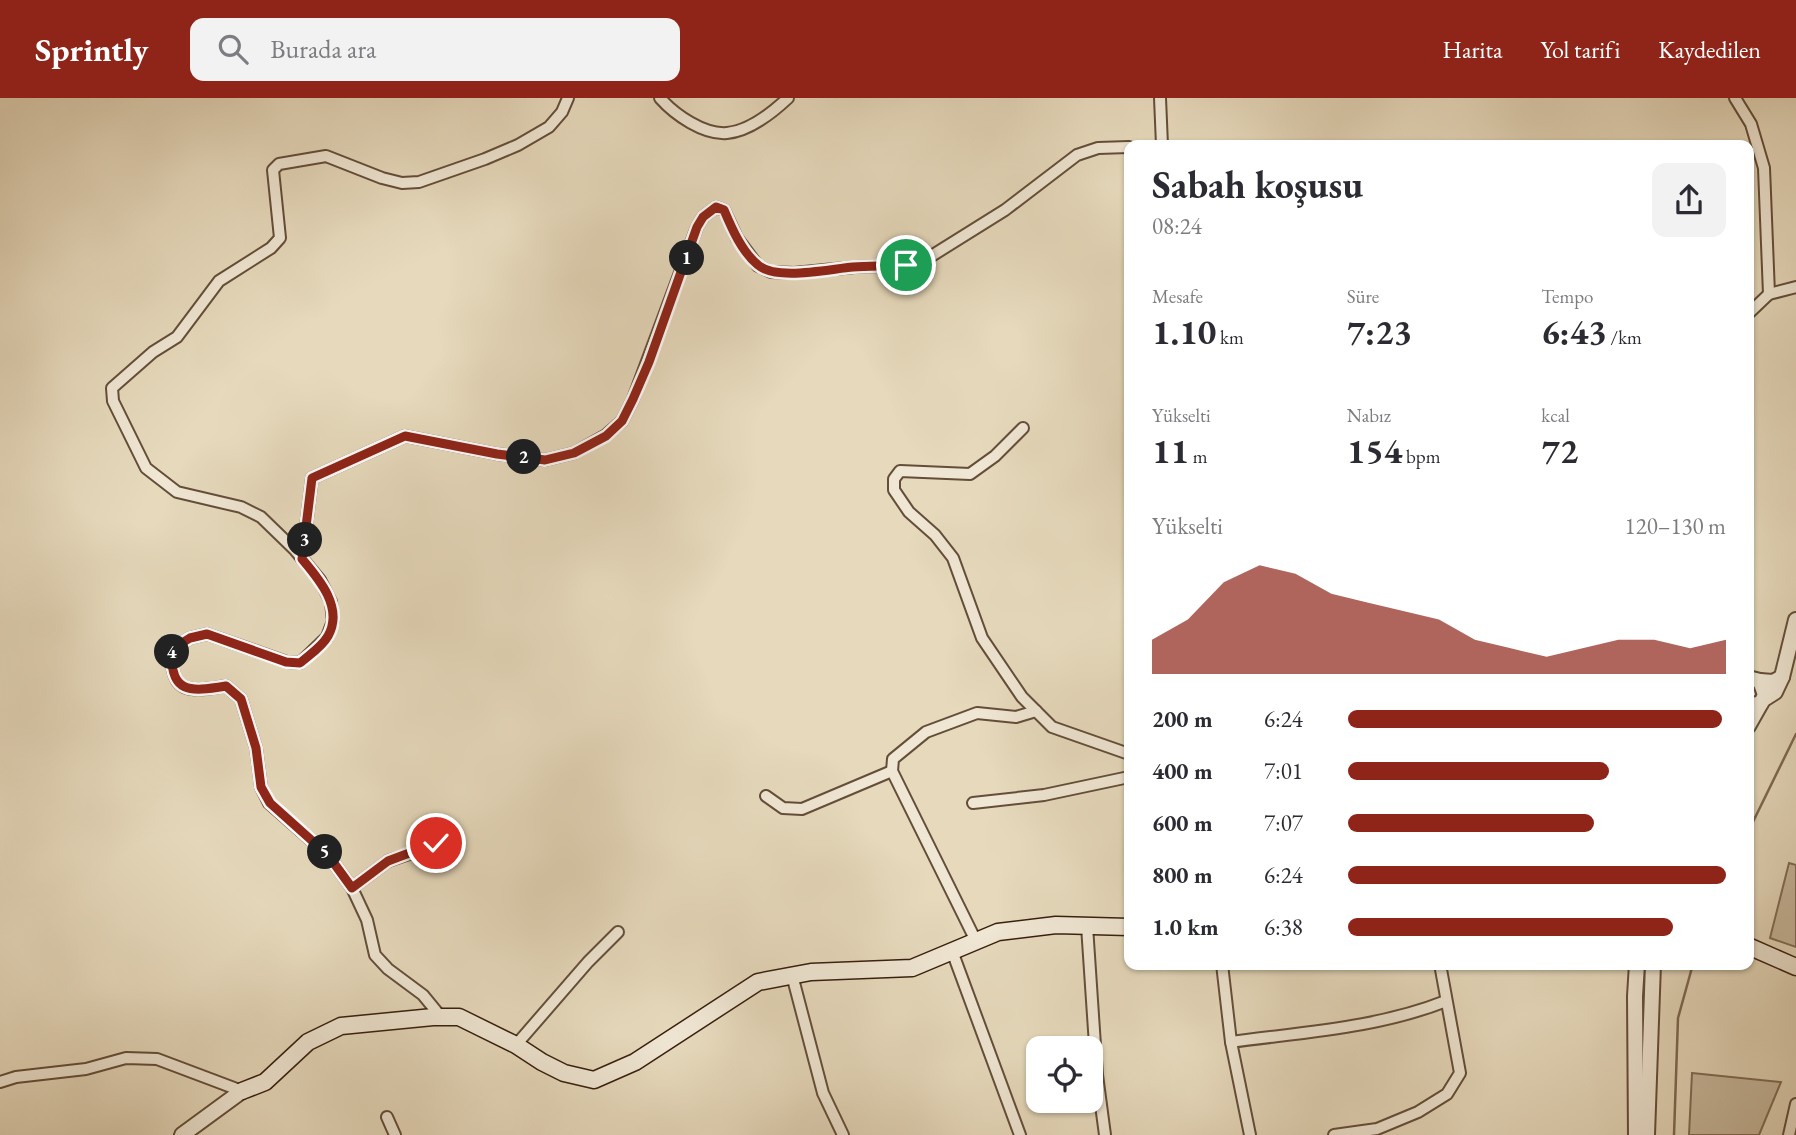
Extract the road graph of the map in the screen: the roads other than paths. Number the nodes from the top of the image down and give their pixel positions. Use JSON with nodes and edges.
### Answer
{"nodes":[{"id":1,"x":568,"y":98,"type":"edge"},
{"id":2,"x":660,"y":98,"type":"edge"},
{"id":3,"x":788,"y":98,"type":"edge"},
{"id":4,"x":1160,"y":98,"type":"edge"},
{"id":5,"x":1735,"y":98,"type":"edge"},
{"id":6,"x":1162,"y":140,"type":"edge"},
{"id":7,"x":1124,"y":147,"type":"edge"},
{"id":8,"x":1796,"y":288,"type":"edge"},
{"id":9,"x":1769,"y":294,"type":"junction"},
{"id":10,"x":1754,"y":308,"type":"edge"},
{"id":11,"x":1023,"y":428,"type":"dead end"},
{"id":12,"x":302,"y":559,"type":"junction"},
{"id":13,"x":1796,"y":620,"type":"edge"},
{"id":14,"x":1782,"y":677,"type":"junction"},
{"id":15,"x":1754,"y":680,"type":"edge"},
{"id":16,"x":1758,"y":703,"type":"edge"},
{"id":17,"x":1036,"y":711,"type":"junction"},
{"id":18,"x":1124,"y":752,"type":"edge"},
{"id":19,"x":892,"y":771,"type":"junction"},
{"id":20,"x":1124,"y":778,"type":"edge"},
{"id":21,"x":766,"y":796,"type":"dead end"},
{"id":22,"x":973,"y":803,"type":"dead end"},
{"id":23,"x":444,"y":842,"type":"dead end"},
{"id":24,"x":352,"y":888,"type":"junction"},
{"id":25,"x":1087,"y":926,"type":"junction"},
{"id":26,"x":1124,"y":927,"type":"edge"},
{"id":27,"x":618,"y":932,"type":"dead end"},
{"id":28,"x":976,"y":941,"type":"junction"},
{"id":29,"x":1754,"y":949,"type":"edge"},
{"id":30,"x":952,"y":951,"type":"junction"},
{"id":31,"x":1796,"y":967,"type":"edge"},
{"id":32,"x":1223,"y":970,"type":"edge"},
{"id":33,"x":1441,"y":970,"type":"edge"},
{"id":34,"x":1637,"y":970,"type":"edge"},
{"id":35,"x":1653,"y":970,"type":"edge"},
{"id":36,"x":792,"y":975,"type":"junction"},
{"id":37,"x":1447,"y":1001,"type":"junction"},
{"id":38,"x":441,"y":1017,"type":"junction"},
{"id":39,"x":1231,"y":1042,"type":"junction"},
{"id":40,"x":516,"y":1045,"type":"junction"},
{"id":41,"x":0,"y":1082,"type":"edge"},
{"id":42,"x":242,"y":1091,"type":"junction"},
{"id":43,"x":1796,"y":1104,"type":"edge"},
{"id":44,"x":387,"y":1117,"type":"dead end"},
{"id":45,"x":1245,"y":1134,"type":"edge"},
{"id":46,"x":183,"y":1135,"type":"edge"},
{"id":47,"x":395,"y":1135,"type":"edge"},
{"id":48,"x":843,"y":1135,"type":"edge"},
{"id":49,"x":1020,"y":1135,"type":"edge"},
{"id":50,"x":1105,"y":1135,"type":"edge"},
{"id":51,"x":1334,"y":1135,"type":"edge"},
{"id":52,"x":1636,"y":1135,"type":"edge"},
{"id":53,"x":1647,"y":1135,"type":"edge"},
{"id":54,"x":1789,"y":1135,"type":"edge"}],
"edges":[{"from":1,"to":12,"type":"street"},
{"from":2,"to":3,"type":"street"},
{"from":4,"to":6,"type":"street"},
{"from":5,"to":9,"type":"street"},
{"from":7,"to":12,"type":"street"},
{"from":8,"to":9,"type":"street"},
{"from":9,"to":10,"type":"street"},
{"from":11,"to":17,"type":"street"},
{"from":12,"to":24,"type":"street"},
{"from":13,"to":14,"type":"street"},
{"from":14,"to":15,"type":"street"},
{"from":14,"to":16,"type":"street"},
{"from":15,"to":16,"type":"street"},
{"from":17,"to":18,"type":"street"},
{"from":17,"to":19,"type":"street"},
{"from":19,"to":21,"type":"street"},
{"from":19,"to":28,"type":"street"},
{"from":20,"to":22,"type":"street"},
{"from":23,"to":24,"type":"street"},
{"from":24,"to":38,"type":"street"},
{"from":25,"to":26,"type":"main road"},
{"from":25,"to":28,"type":"main road"},
{"from":25,"to":50,"type":"street"},
{"from":27,"to":40,"type":"street"},
{"from":28,"to":30,"type":"main road"},
{"from":29,"to":31,"type":"main road"},
{"from":30,"to":36,"type":"main road"},
{"from":30,"to":49,"type":"street"},
{"from":32,"to":39,"type":"street"},
{"from":33,"to":37,"type":"street"},
{"from":34,"to":52,"type":"street"},
{"from":35,"to":53,"type":"street"},
{"from":36,"to":40,"type":"main road"},
{"from":36,"to":48,"type":"street"},
{"from":37,"to":39,"type":"street"},
{"from":37,"to":51,"type":"street"},
{"from":38,"to":40,"type":"main road"},
{"from":38,"to":42,"type":"main road"},
{"from":39,"to":45,"type":"street"},
{"from":41,"to":42,"type":"street"},
{"from":42,"to":46,"type":"street"},
{"from":43,"to":54,"type":"street"},
{"from":44,"to":47,"type":"street"}]}
